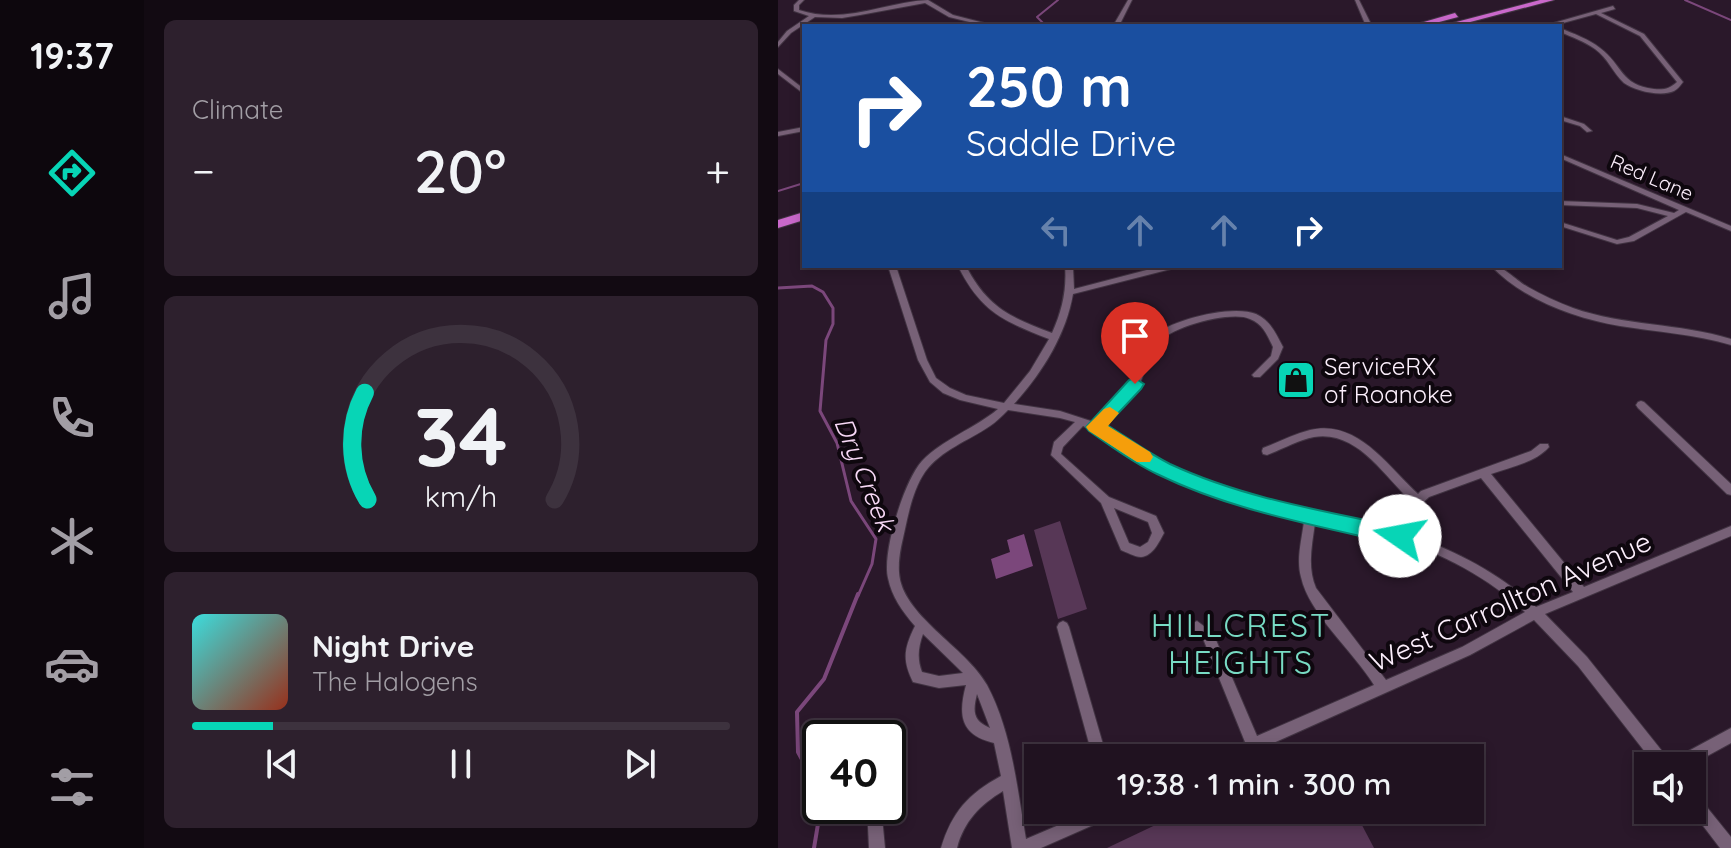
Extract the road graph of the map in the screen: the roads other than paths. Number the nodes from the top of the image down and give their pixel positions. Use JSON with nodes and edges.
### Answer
{"nodes":[{"id":1,"x":802,"y":0,"type":"edge"},
{"id":2,"x":924,"y":0,"type":"edge"},
{"id":3,"x":1130,"y":0,"type":"edge"},
{"id":4,"x":1357,"y":0,"type":"edge"},
{"id":5,"x":1518,"y":0,"type":"edge"},
{"id":6,"x":1550,"y":0,"type":"edge"},
{"id":7,"x":1613,"y":8,"type":"dead end"},
{"id":8,"x":1596,"y":12,"type":"junction"},
{"id":9,"x":813,"y":16,"type":"junction"},
{"id":10,"x":983,"y":24,"type":"edge"},
{"id":11,"x":1117,"y":24,"type":"edge"},
{"id":12,"x":1368,"y":24,"type":"edge"},
{"id":13,"x":1422,"y":24,"type":"edge"},
{"id":14,"x":1453,"y":24,"type":"edge"},
{"id":15,"x":1556,"y":24,"type":"edge"},
{"id":16,"x":1562,"y":31,"type":"edge"},
{"id":17,"x":778,"y":45,"type":"edge"},
{"id":18,"x":778,"y":71,"type":"edge"},
{"id":19,"x":802,"y":87,"type":"edge"},
{"id":20,"x":1562,"y":119,"type":"edge"},
{"id":21,"x":802,"y":129,"type":"edge"},
{"id":22,"x":1589,"y":131,"type":"dead end"},
{"id":23,"x":778,"y":134,"type":"edge"},
{"id":24,"x":1562,"y":157,"type":"edge"},
{"id":25,"x":1562,"y":203,"type":"edge"},
{"id":26,"x":802,"y":209,"type":"edge"},
{"id":27,"x":1686,"y":209,"type":"junction"},
{"id":28,"x":778,"y":212,"type":"edge"},
{"id":29,"x":1675,"y":215,"type":"junction"},
{"id":30,"x":778,"y":224,"type":"edge"},
{"id":31,"x":1562,"y":225,"type":"edge"},
{"id":32,"x":1731,"y":229,"type":"edge"},
{"id":33,"x":893,"y":268,"type":"edge"},
{"id":34,"x":963,"y":268,"type":"edge"},
{"id":35,"x":1069,"y":268,"type":"edge"},
{"id":36,"x":1164,"y":268,"type":"edge"},
{"id":37,"x":1498,"y":268,"type":"edge"},
{"id":38,"x":1071,"y":292,"type":"junction"},
{"id":39,"x":1053,"y":337,"type":"junction"},
{"id":40,"x":1731,"y":342,"type":"edge"},
{"id":41,"x":1257,"y":375,"type":"dead end"},
{"id":42,"x":1009,"y":405,"type":"junction"},
{"id":43,"x":1641,"y":405,"type":"dead end"},
{"id":44,"x":1082,"y":421,"type":"junction"},
{"id":45,"x":1095,"y":427,"type":"junction"},
{"id":46,"x":1544,"y":447,"type":"dead end"},
{"id":47,"x":1267,"y":451,"type":"dead end"},
{"id":48,"x":1484,"y":474,"type":"junction"},
{"id":49,"x":1731,"y":491,"type":"edge"},
{"id":50,"x":1105,"y":500,"type":"junction"},
{"id":51,"x":1417,"y":500,"type":"junction"},
{"id":52,"x":1310,"y":518,"type":"junction"},
{"id":53,"x":1731,"y":531,"type":"edge"},
{"id":54,"x":1400,"y":536,"type":"junction"},
{"id":55,"x":1582,"y":594,"type":"junction"},
{"id":56,"x":1537,"y":612,"type":"junction"},
{"id":57,"x":922,"y":624,"type":"junction"},
{"id":58,"x":1063,"y":627,"type":"dead end"},
{"id":59,"x":1197,"y":627,"type":"dead end"},
{"id":60,"x":975,"y":678,"type":"junction"},
{"id":61,"x":1383,"y":688,"type":"junction"},
{"id":62,"x":1731,"y":735,"type":"edge"},
{"id":63,"x":999,"y":737,"type":"junction"},
{"id":64,"x":1096,"y":744,"type":"edge"},
{"id":65,"x":1253,"y":744,"type":"joint"},
{"id":66,"x":1654,"y":752,"type":"edge"},
{"id":67,"x":1700,"y":752,"type":"edge"},
{"id":68,"x":1008,"y":780,"type":"junction"},
{"id":69,"x":1706,"y":818,"type":"edge"},
{"id":70,"x":875,"y":824,"type":"edge"},
{"id":71,"x":1078,"y":824,"type":"edge"},
{"id":72,"x":877,"y":848,"type":"edge"},
{"id":73,"x":949,"y":848,"type":"edge"},
{"id":74,"x":1022,"y":848,"type":"edge"},
{"id":75,"x":1730,"y":848,"type":"edge"}],
"edges":[{"from":1,"to":9,"type":"street"},
{"from":2,"to":9,"type":"street"},
{"from":2,"to":10,"type":"street"},
{"from":3,"to":11,"type":"street"},
{"from":4,"to":12,"type":"street"},
{"from":5,"to":13,"type":"highway"},
{"from":6,"to":14,"type":"highway"},
{"from":7,"to":8,"type":"street"},
{"from":8,"to":15,"type":"street"},
{"from":8,"to":16,"type":"street"},
{"from":9,"to":17,"type":"street"},
{"from":18,"to":19,"type":"street"},
{"from":20,"to":22,"type":"street"},
{"from":21,"to":23,"type":"street"},
{"from":24,"to":27,"type":"street","name":"Red Lane"},
{"from":25,"to":29,"type":"street"},
{"from":26,"to":28,"type":"highway"},
{"from":26,"to":30,"type":"highway"},
{"from":27,"to":29,"type":"street"},
{"from":27,"to":32,"type":"street","name":"Red Lane"},
{"from":29,"to":31,"type":"street"},
{"from":33,"to":42,"type":"street"},
{"from":34,"to":39,"type":"street"},
{"from":35,"to":38,"type":"street"},
{"from":36,"to":38,"type":"street"},
{"from":37,"to":40,"type":"street"},
{"from":38,"to":39,"type":"street"},
{"from":39,"to":42,"type":"street"},
{"from":41,"to":45,"type":"street"},
{"from":42,"to":44,"type":"street"},
{"from":42,"to":57,"type":"street"},
{"from":43,"to":49,"type":"street"},
{"from":44,"to":45,"type":"street"},
{"from":44,"to":50,"type":"street"},
{"from":45,"to":52,"type":"street"},
{"from":46,"to":48,"type":"street"},
{"from":47,"to":51,"type":"street"},
{"from":48,"to":51,"type":"street"},
{"from":48,"to":55,"type":"street"},
{"from":50,"to":50,"type":"street"},
{"from":51,"to":54,"type":"street"},
{"from":52,"to":54,"type":"street"},
{"from":52,"to":61,"type":"street"},
{"from":53,"to":55,"type":"street","name":"West Carrollton Avenue"},
{"from":54,"to":56,"type":"street"},
{"from":55,"to":56,"type":"street","name":"West Carrollton Avenue"},
{"from":56,"to":61,"type":"street","name":"West Carrollton Avenue"},
{"from":56,"to":66,"type":"street"},
{"from":57,"to":60,"type":"street"},
{"from":57,"to":60,"type":"street"},
{"from":58,"to":64,"type":"street"},
{"from":59,"to":65,"type":"street"},
{"from":60,"to":63,"type":"street"},
{"from":60,"to":63,"type":"street"},
{"from":61,"to":65,"type":"street","name":"West Carrollton Avenue"},
{"from":62,"to":67,"type":"street"},
{"from":63,"to":68,"type":"street"},
{"from":68,"to":73,"type":"street"},
{"from":68,"to":74,"type":"street"},
{"from":69,"to":75,"type":"street"},
{"from":70,"to":72,"type":"street"},
{"from":71,"to":74,"type":"street"}]}
